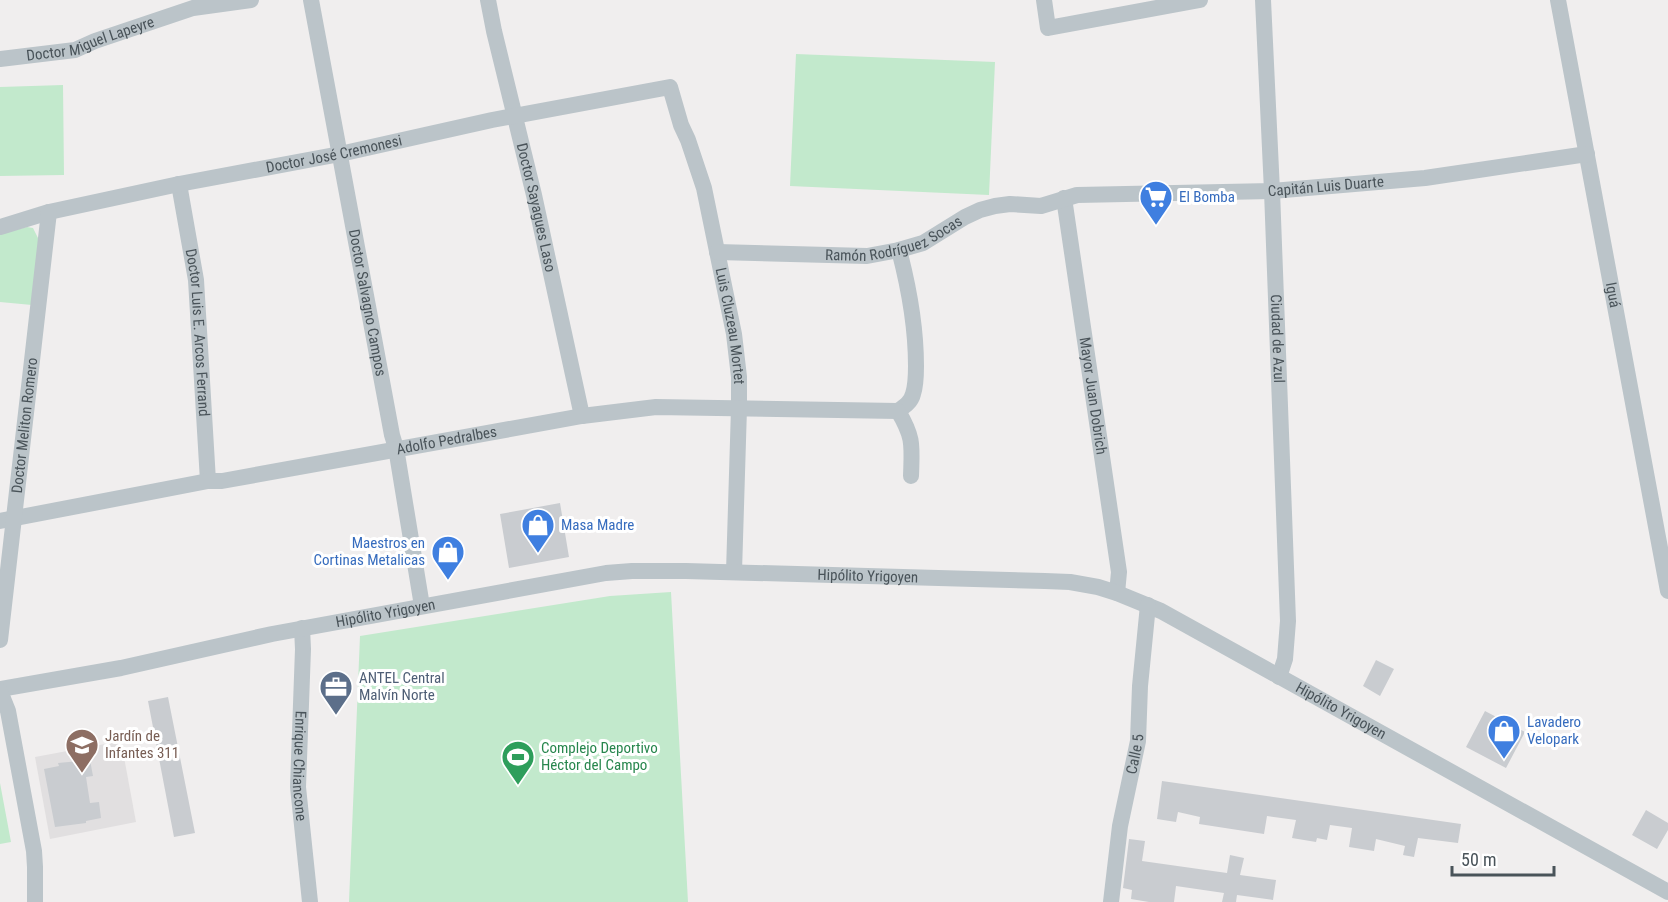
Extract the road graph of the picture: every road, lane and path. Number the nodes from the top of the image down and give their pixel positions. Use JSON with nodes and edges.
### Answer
{"nodes":[{"id":1,"x":251,"y":0,"type":"edge"},
{"id":2,"x":311,"y":0,"type":"edge"},
{"id":3,"x":488,"y":0,"type":"edge"},
{"id":4,"x":1044,"y":0,"type":"edge"},
{"id":5,"x":1200,"y":0,"type":"edge"},
{"id":6,"x":1263,"y":0,"type":"edge"},
{"id":7,"x":1558,"y":0,"type":"edge"},
{"id":8,"x":204,"y":3,"type":"edge"},
{"id":9,"x":1166,"y":3,"type":"edge"},
{"id":10,"x":0,"y":59,"type":"edge"},
{"id":11,"x":670,"y":87,"type":"joint"},
{"id":12,"x":514,"y":116,"type":"junction"},
{"id":13,"x":340,"y":154,"type":"junction"},
{"id":14,"x":1587,"y":154,"type":"junction"},
{"id":15,"x":179,"y":184,"type":"junction"},
{"id":16,"x":1272,"y":191,"type":"junction"},
{"id":17,"x":1064,"y":198,"type":"junction"},
{"id":18,"x":49,"y":212,"type":"junction"},
{"id":19,"x":0,"y":227,"type":"edge"},
{"id":20,"x":899,"y":250,"type":"junction"},
{"id":21,"x":717,"y":252,"type":"junction"},
{"id":22,"x":739,"y":408,"type":"junction"},
{"id":23,"x":898,"y":411,"type":"junction"},
{"id":24,"x":582,"y":416,"type":"junction"},
{"id":25,"x":396,"y":448,"type":"junction"},
{"id":26,"x":911,"y":476,"type":"dead end"},
{"id":27,"x":208,"y":481,"type":"junction"},
{"id":28,"x":7,"y":520,"type":"edge"},
{"id":29,"x":1665,"y":557,"type":"edge"},
{"id":30,"x":734,"y":572,"type":"junction"},
{"id":31,"x":1668,"y":591,"type":"edge"},
{"id":32,"x":1117,"y":592,"type":"junction"},
{"id":33,"x":1148,"y":605,"type":"junction"},
{"id":34,"x":422,"y":606,"type":"junction"},
{"id":35,"x":302,"y":628,"type":"junction"},
{"id":36,"x":0,"y":640,"type":"edge"},
{"id":37,"x":1279,"y":676,"type":"junction"},
{"id":38,"x":0,"y":690,"type":"edge"},
{"id":39,"x":1668,"y":893,"type":"edge"},
{"id":40,"x":35,"y":902,"type":"edge"},
{"id":41,"x":310,"y":902,"type":"edge"},
{"id":42,"x":1112,"y":902,"type":"edge"},
{"id":43,"x":1667,"y":902,"type":"edge"}],
"edges":[{"from":1,"to":8,"type":"street","name":"Doctor Miguel Lapeyre"},
{"from":2,"to":13,"type":"street","name":"Doctor Salvagno Campos"},
{"from":3,"to":12,"type":"street","name":"Doctor Sayagues Laso"},
{"from":4,"to":9,"type":"street"},
{"from":5,"to":9,"type":"street"},
{"from":6,"to":16,"type":"street","name":"Ciudad de Azul"},
{"from":7,"to":14,"type":"street","name":"Iguá"},
{"from":8,"to":10,"type":"street","name":"Doctor Miguel Lapeyre"},
{"from":11,"to":12,"type":"street","name":"Doctor José Cremonesi"},
{"from":11,"to":21,"type":"street","name":"Luis Cluzeau Mortet"},
{"from":12,"to":13,"type":"street","name":"Doctor José Cremonesi"},
{"from":12,"to":24,"type":"street","name":"Doctor Sayagues Laso"},
{"from":13,"to":15,"type":"street","name":"Doctor José Cremonesi"},
{"from":13,"to":25,"type":"street","name":"Doctor Salvagno Campos"},
{"from":14,"to":16,"type":"street","name":"Capitán Luis Duarte"},
{"from":14,"to":29,"type":"street","name":"Iguá"},
{"from":15,"to":18,"type":"street","name":"Doctor José Cremonesi"},
{"from":15,"to":27,"type":"street","name":"Doctor Luis E. Arcos Ferrand"},
{"from":16,"to":17,"type":"street","name":"Capitán Luis Duarte"},
{"from":16,"to":37,"type":"street","name":"Ciudad de Azul"},
{"from":17,"to":20,"type":"street","name":"Ramón Rodríguez Socas"},
{"from":17,"to":32,"type":"street","name":"Mayor Juan Dobrich"},
{"from":18,"to":19,"type":"street","name":"Doctor José Cremonesi"},
{"from":18,"to":28,"type":"street","name":"Doctor Meliton Romero"},
{"from":20,"to":21,"type":"street","name":"Ramón Rodríguez Socas"},
{"from":20,"to":23,"type":"street"},
{"from":21,"to":22,"type":"street","name":"Luis Cluzeau Mortet"},
{"from":22,"to":23,"type":"street","name":"Adolfo Pedralbes"},
{"from":22,"to":24,"type":"street","name":"Adolfo Pedralbes"},
{"from":22,"to":30,"type":"street","name":"Luis Cluzeau Mortet"},
{"from":23,"to":26,"type":"street"},
{"from":24,"to":25,"type":"street","name":"Adolfo Pedralbes"},
{"from":25,"to":27,"type":"street","name":"Adolfo Pedralbes"},
{"from":25,"to":34,"type":"street","name":"Doctor Salvagno Campos"},
{"from":27,"to":28,"type":"street","name":"Adolfo Pedralbes"},
{"from":28,"to":36,"type":"street","name":"Doctor Meliton Romero"},
{"from":29,"to":31,"type":"street","name":"Iguá"},
{"from":30,"to":32,"type":"street","name":"Hipólito Yrigoyen"},
{"from":30,"to":34,"type":"street","name":"Hipólito Yrigoyen"},
{"from":32,"to":33,"type":"street","name":"Hipólito Yrigoyen"},
{"from":33,"to":37,"type":"street","name":"Hipólito Yrigoyen"},
{"from":33,"to":42,"type":"street","name":"Calle 5"},
{"from":34,"to":35,"type":"street","name":"Hipólito Yrigoyen"},
{"from":35,"to":38,"type":"street","name":"Hipólito Yrigoyen"},
{"from":35,"to":41,"type":"street","name":"Enrique Chiancone"},
{"from":37,"to":39,"type":"street","name":"Hipólito Yrigoyen"},
{"from":38,"to":40,"type":"street"},
{"from":39,"to":43,"type":"street"}]}
